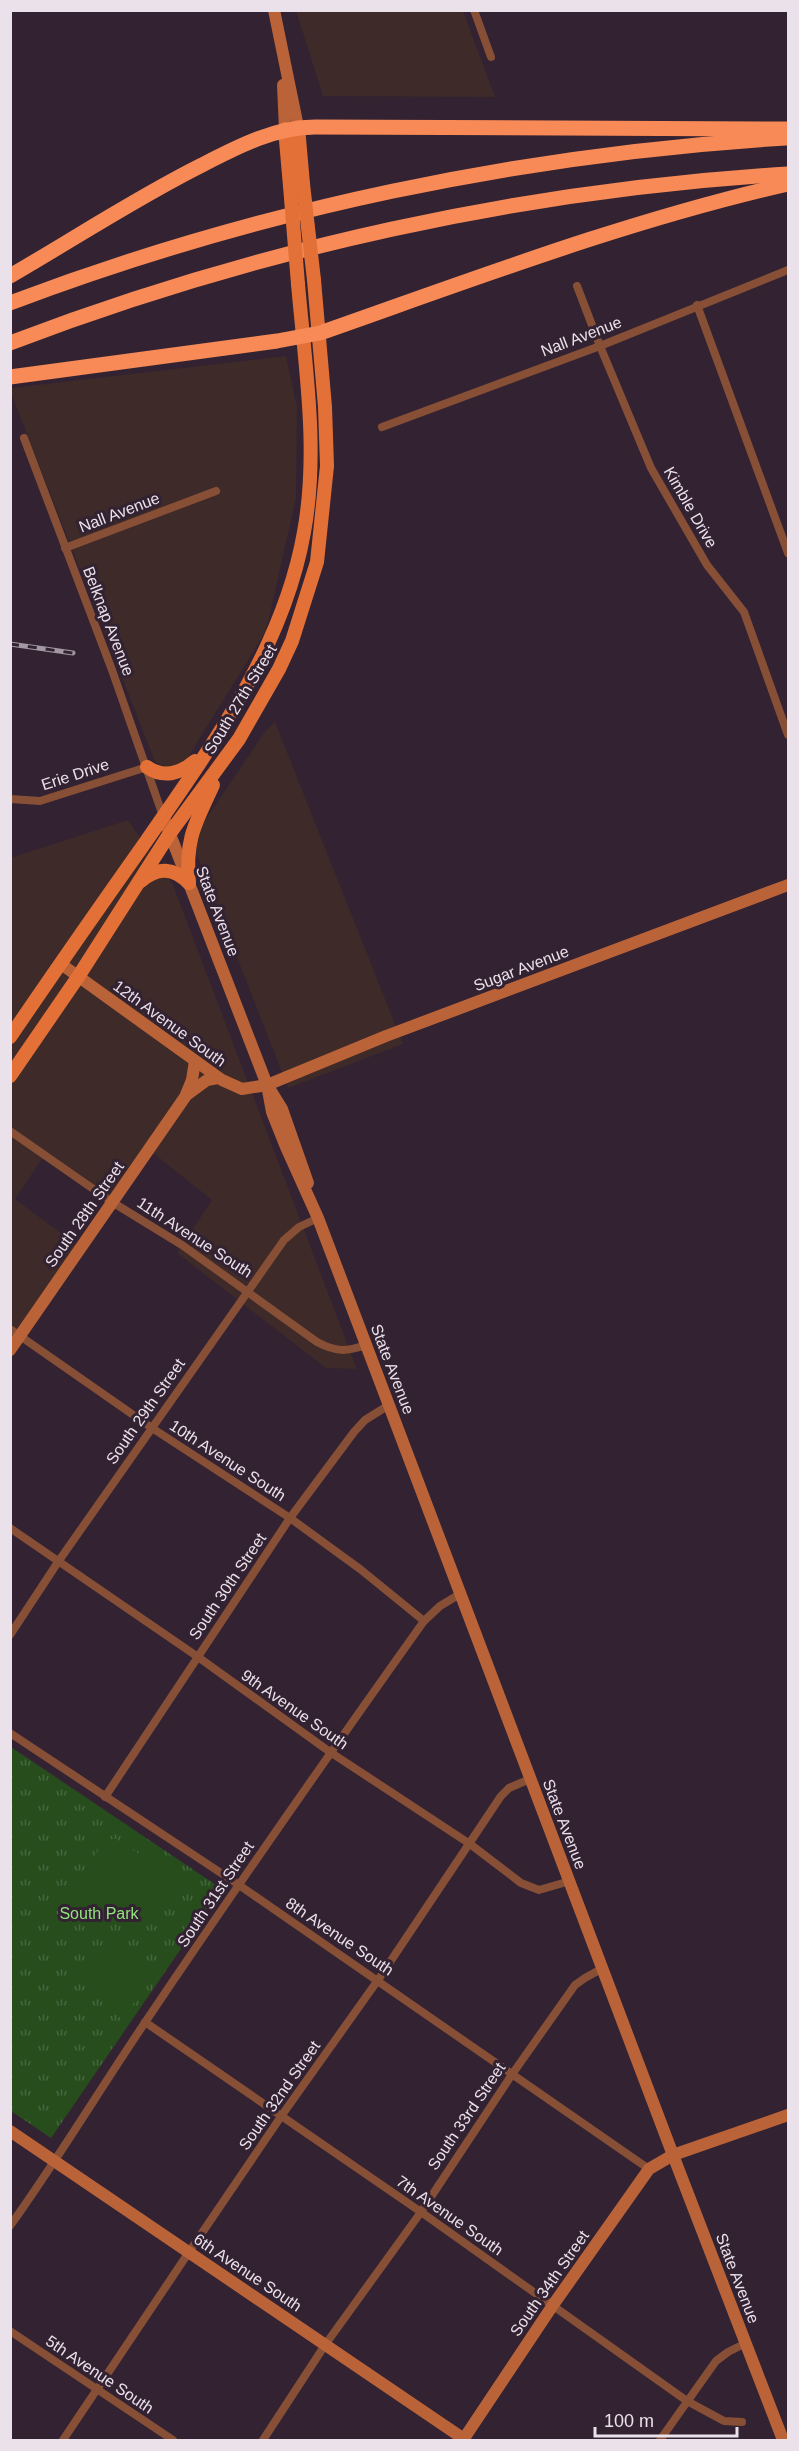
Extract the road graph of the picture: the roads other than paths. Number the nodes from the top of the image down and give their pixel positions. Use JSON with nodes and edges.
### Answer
{"nodes":[{"id":1,"x":274,"y":10,"type":"edge"},
{"id":2,"x":474,"y":10,"type":"edge"},
{"id":3,"x":491,"y":57,"type":"dead end"},
{"id":4,"x":291,"y":128,"type":"junction"},
{"id":5,"x":789,"y":129,"type":"edge"},
{"id":6,"x":789,"y":137,"type":"edge"},
{"id":7,"x":789,"y":174,"type":"edge"},
{"id":8,"x":789,"y":184,"type":"edge"},
{"id":9,"x":296,"y":185,"type":"junction"},
{"id":10,"x":789,"y":270,"type":"edge"},
{"id":11,"x":10,"y":276,"type":"edge"},
{"id":12,"x":577,"y":286,"type":"dead end"},
{"id":13,"x":10,"y":303,"type":"edge"},
{"id":14,"x":697,"y":305,"type":"junction"},
{"id":15,"x":320,"y":333,"type":"junction"},
{"id":16,"x":302,"y":337,"type":"junction"},
{"id":17,"x":10,"y":343,"type":"edge"},
{"id":18,"x":600,"y":346,"type":"junction"},
{"id":19,"x":10,"y":377,"type":"edge"},
{"id":20,"x":382,"y":427,"type":"dead end"},
{"id":21,"x":24,"y":438,"type":"dead end"},
{"id":22,"x":216,"y":491,"type":"dead end"},
{"id":23,"x":66,"y":548,"type":"junction"},
{"id":24,"x":789,"y":553,"type":"edge"},
{"id":25,"x":789,"y":735,"type":"edge"},
{"id":26,"x":206,"y":751,"type":"junction"},
{"id":27,"x":226,"y":757,"type":"junction"},
{"id":28,"x":147,"y":767,"type":"junction"},
{"id":29,"x":10,"y":799,"type":"edge"},
{"id":30,"x":164,"y":816,"type":"junction"},
{"id":31,"x":170,"y":833,"type":"junction"},
{"id":32,"x":189,"y":883,"type":"junction"},
{"id":33,"x":137,"y":885,"type":"junction"},
{"id":34,"x":789,"y":885,"type":"edge"},
{"id":35,"x":61,"y":964,"type":"junction"},
{"id":36,"x":78,"y":977,"type":"junction"},
{"id":37,"x":10,"y":1037,"type":"edge"},
{"id":38,"x":195,"y":1061,"type":"junction"},
{"id":39,"x":10,"y":1076,"type":"edge"},
{"id":40,"x":218,"y":1078,"type":"junction"},
{"id":41,"x":267,"y":1084,"type":"junction"},
{"id":42,"x":185,"y":1096,"type":"junction"},
{"id":43,"x":10,"y":1131,"type":"edge"},
{"id":44,"x":112,"y":1202,"type":"junction"},
{"id":45,"x":318,"y":1218,"type":"junction"},
{"id":46,"x":248,"y":1290,"type":"junction"},
{"id":47,"x":15,"y":1332,"type":"edge"},
{"id":48,"x":366,"y":1345,"type":"junction"},
{"id":49,"x":10,"y":1350,"type":"edge"},
{"id":50,"x":389,"y":1405,"type":"junction"},
{"id":51,"x":152,"y":1428,"type":"junction"},
{"id":52,"x":290,"y":1518,"type":"junction"},
{"id":53,"x":10,"y":1528,"type":"edge"},
{"id":54,"x":58,"y":1562,"type":"junction"},
{"id":55,"x":460,"y":1594,"type":"junction"},
{"id":56,"x":424,"y":1621,"type":"junction"},
{"id":57,"x":10,"y":1635,"type":"edge"},
{"id":58,"x":198,"y":1657,"type":"junction"},
{"id":59,"x":10,"y":1733,"type":"edge"},
{"id":60,"x":330,"y":1752,"type":"junction"},
{"id":61,"x":530,"y":1779,"type":"junction"},
{"id":62,"x":105,"y":1797,"type":"junction"},
{"id":63,"x":470,"y":1844,"type":"junction"},
{"id":64,"x":570,"y":1881,"type":"junction"},
{"id":65,"x":239,"y":1885,"type":"junction"},
{"id":66,"x":603,"y":1968,"type":"junction"},
{"id":67,"x":378,"y":1980,"type":"junction"},
{"id":68,"x":145,"y":2022,"type":"junction"},
{"id":69,"x":513,"y":2073,"type":"junction"},
{"id":70,"x":282,"y":2115,"type":"junction"},
{"id":71,"x":789,"y":2115,"type":"edge"},
{"id":72,"x":10,"y":2131,"type":"edge"},
{"id":73,"x":673,"y":2155,"type":"junction"},
{"id":74,"x":56,"y":2162,"type":"junction"},
{"id":75,"x":649,"y":2169,"type":"junction"},
{"id":76,"x":421,"y":2212,"type":"junction"},
{"id":77,"x":10,"y":2226,"type":"edge"},
{"id":78,"x":189,"y":2252,"type":"junction"},
{"id":79,"x":553,"y":2305,"type":"junction"},
{"id":80,"x":10,"y":2331,"type":"edge"},
{"id":81,"x":746,"y":2343,"type":"junction"},
{"id":82,"x":325,"y":2345,"type":"junction"},
{"id":83,"x":97,"y":2390,"type":"junction"},
{"id":84,"x":687,"y":2401,"type":"junction"},
{"id":85,"x":742,"y":2422,"type":"dead end"},
{"id":86,"x":63,"y":2440,"type":"edge"},
{"id":87,"x":173,"y":2440,"type":"edge"},
{"id":88,"x":263,"y":2440,"type":"edge"},
{"id":89,"x":464,"y":2440,"type":"edge"},
{"id":90,"x":660,"y":2440,"type":"edge"},
{"id":91,"x":783,"y":2440,"type":"edge"}],
"edges":[{"from":1,"to":4,"type":"main road"},
{"from":2,"to":3,"type":"street"},
{"from":4,"to":5,"type":"highway"},
{"from":4,"to":9,"type":"main road"},
{"from":4,"to":11,"type":"highway"},
{"from":6,"to":13,"type":"highway"},
{"from":7,"to":17,"type":"highway"},
{"from":8,"to":15,"type":"highway"},
{"from":9,"to":15,"type":"main road","name":"South 27th Street","bridge":true},
{"from":9,"to":16,"type":"main road","name":"South 27th Street","bridge":true},
{"from":10,"to":14,"type":"street","name":"Nall Avenue"},
{"from":12,"to":18,"type":"street","name":"Kimble Drive"},
{"from":14,"to":18,"type":"street","name":"Nall Avenue"},
{"from":14,"to":24,"type":"street"},
{"from":15,"to":16,"type":"highway"},
{"from":15,"to":27,"type":"main road","name":"South 27th Street"},
{"from":16,"to":19,"type":"highway"},
{"from":16,"to":26,"type":"main road","name":"South 27th Street"},
{"from":18,"to":20,"type":"street","name":"Nall Avenue"},
{"from":18,"to":25,"type":"street","name":"Kimble Drive"},
{"from":21,"to":23,"type":"street","name":"Belknap Avenue"},
{"from":22,"to":23,"type":"street","name":"Nall Avenue"},
{"from":23,"to":28,"type":"street","name":"Belknap Avenue"},
{"from":26,"to":28,"type":"main road"},
{"from":26,"to":30,"type":"main road","name":"South 27th Street"},
{"from":27,"to":31,"type":"main road","name":"South 27th Street"},
{"from":27,"to":32,"type":"main road"},
{"from":28,"to":29,"type":"street","name":"Erie Drive"},
{"from":28,"to":30,"type":"street","name":"Belknap Avenue"},
{"from":30,"to":31,"type":"main road","name":"State Avenue"},
{"from":30,"to":35,"type":"main road","name":"South 27th Street"},
{"from":31,"to":32,"type":"main road","name":"State Avenue"},
{"from":31,"to":33,"type":"main road","name":"South 27th Street"},
{"from":32,"to":33,"type":"main road"},
{"from":32,"to":41,"type":"main road","name":"State Avenue"},
{"from":33,"to":36,"type":"main road","name":"South 27th Street"},
{"from":34,"to":41,"type":"main road","name":"Sugar Avenue"},
{"from":35,"to":36,"type":"main road","name":"12th Avenue South"},
{"from":35,"to":37,"type":"main road","name":"South 27th Street"},
{"from":36,"to":38,"type":"main road","name":"12th Avenue South"},
{"from":36,"to":39,"type":"main road","name":"South 27th Street"},
{"from":38,"to":40,"type":"main road","name":"12th Avenue South"},
{"from":38,"to":42,"type":"main road","name":"South 28th Street"},
{"from":40,"to":41,"type":"main road","name":"12th Avenue South"},
{"from":40,"to":42,"type":"main road","name":"South 28th Street"},
{"from":41,"to":45,"type":"main road","name":"State Avenue"},
{"from":42,"to":44,"type":"main road","name":"South 28th Street"},
{"from":43,"to":44,"type":"street","name":"11th Avenue South"},
{"from":44,"to":46,"type":"street","name":"11th Avenue South"},
{"from":44,"to":47,"type":"main road","name":"South 28th Street"},
{"from":45,"to":46,"type":"street","name":"South 29th Street"},
{"from":45,"to":48,"type":"main road","name":"State Avenue"},
{"from":46,"to":48,"type":"street","name":"11th Avenue South"},
{"from":46,"to":51,"type":"street","name":"South 29th Street"},
{"from":47,"to":49,"type":"main road","name":"South 28th Street"},
{"from":47,"to":51,"type":"street","name":"10th Avenue South"},
{"from":48,"to":50,"type":"main road","name":"State Avenue"},
{"from":50,"to":52,"type":"street","name":"South 30th Street"},
{"from":50,"to":55,"type":"main road","name":"State Avenue"},
{"from":51,"to":52,"type":"street","name":"10th Avenue South"},
{"from":51,"to":54,"type":"street","name":"South 29th Street"},
{"from":52,"to":56,"type":"street","name":"10th Avenue South"},
{"from":52,"to":58,"type":"street","name":"South 30th Street"},
{"from":53,"to":54,"type":"street","name":"9th Avenue South"},
{"from":54,"to":57,"type":"street","name":"South 29th Street"},
{"from":54,"to":58,"type":"street","name":"9th Avenue South"},
{"from":55,"to":56,"type":"street","name":"South 31st Street"},
{"from":55,"to":61,"type":"main road","name":"State Avenue"},
{"from":56,"to":60,"type":"street","name":"South 31st Street"},
{"from":58,"to":60,"type":"street","name":"9th Avenue South"},
{"from":58,"to":62,"type":"street","name":"South 30th Street"},
{"from":59,"to":62,"type":"street","name":"8th Avenue South"},
{"from":60,"to":63,"type":"street","name":"9th Avenue South"},
{"from":60,"to":65,"type":"street","name":"South 31st Street"},
{"from":61,"to":63,"type":"street","name":"South 32nd Street"},
{"from":61,"to":64,"type":"main road","name":"State Avenue"},
{"from":62,"to":65,"type":"street","name":"8th Avenue South"},
{"from":63,"to":64,"type":"street","name":"9th Avenue South"},
{"from":63,"to":67,"type":"street","name":"South 32nd Street"},
{"from":64,"to":66,"type":"main road","name":"State Avenue"},
{"from":65,"to":67,"type":"street","name":"8th Avenue South"},
{"from":65,"to":68,"type":"street","name":"South 31st Street"},
{"from":66,"to":69,"type":"street","name":"South 33rd Street"},
{"from":66,"to":73,"type":"main road","name":"State Avenue"},
{"from":67,"to":69,"type":"street","name":"8th Avenue South"},
{"from":67,"to":70,"type":"street","name":"South 32nd Street"},
{"from":68,"to":70,"type":"street","name":"7th Avenue South"},
{"from":68,"to":74,"type":"street","name":"South 31st Street"},
{"from":69,"to":75,"type":"street","name":"8th Avenue South"},
{"from":69,"to":76,"type":"street","name":"South 33rd Street"},
{"from":70,"to":76,"type":"street","name":"7th Avenue South"},
{"from":70,"to":78,"type":"street","name":"South 32nd Street"},
{"from":71,"to":73,"type":"main road","name":"South 34th Street"},
{"from":72,"to":74,"type":"main road","name":"6th Avenue South"},
{"from":73,"to":75,"type":"main road","name":"South 34th Street"},
{"from":73,"to":81,"type":"main road","name":"State Avenue"},
{"from":74,"to":77,"type":"street","name":"South 31st Street"},
{"from":74,"to":78,"type":"main road","name":"6th Avenue South"},
{"from":75,"to":79,"type":"main road","name":"South 34th Street"},
{"from":76,"to":79,"type":"street","name":"7th Avenue South"},
{"from":76,"to":82,"type":"street","name":"South 33rd Street"},
{"from":78,"to":82,"type":"main road","name":"6th Avenue South"},
{"from":78,"to":83,"type":"street","name":"South 32nd Street"},
{"from":79,"to":84,"type":"street","name":"7th Avenue South"},
{"from":79,"to":89,"type":"main road","name":"South 34th Street"},
{"from":80,"to":83,"type":"street","name":"5th Avenue South"},
{"from":81,"to":84,"type":"street"},
{"from":81,"to":91,"type":"main road","name":"State Avenue"},
{"from":82,"to":88,"type":"street","name":"South 33rd Street"},
{"from":82,"to":89,"type":"main road","name":"6th Avenue South"},
{"from":83,"to":86,"type":"street","name":"South 32nd Street"},
{"from":83,"to":87,"type":"street","name":"5th Avenue South"},
{"from":84,"to":85,"type":"street","name":"7th Avenue South"},
{"from":84,"to":90,"type":"street"}]}
